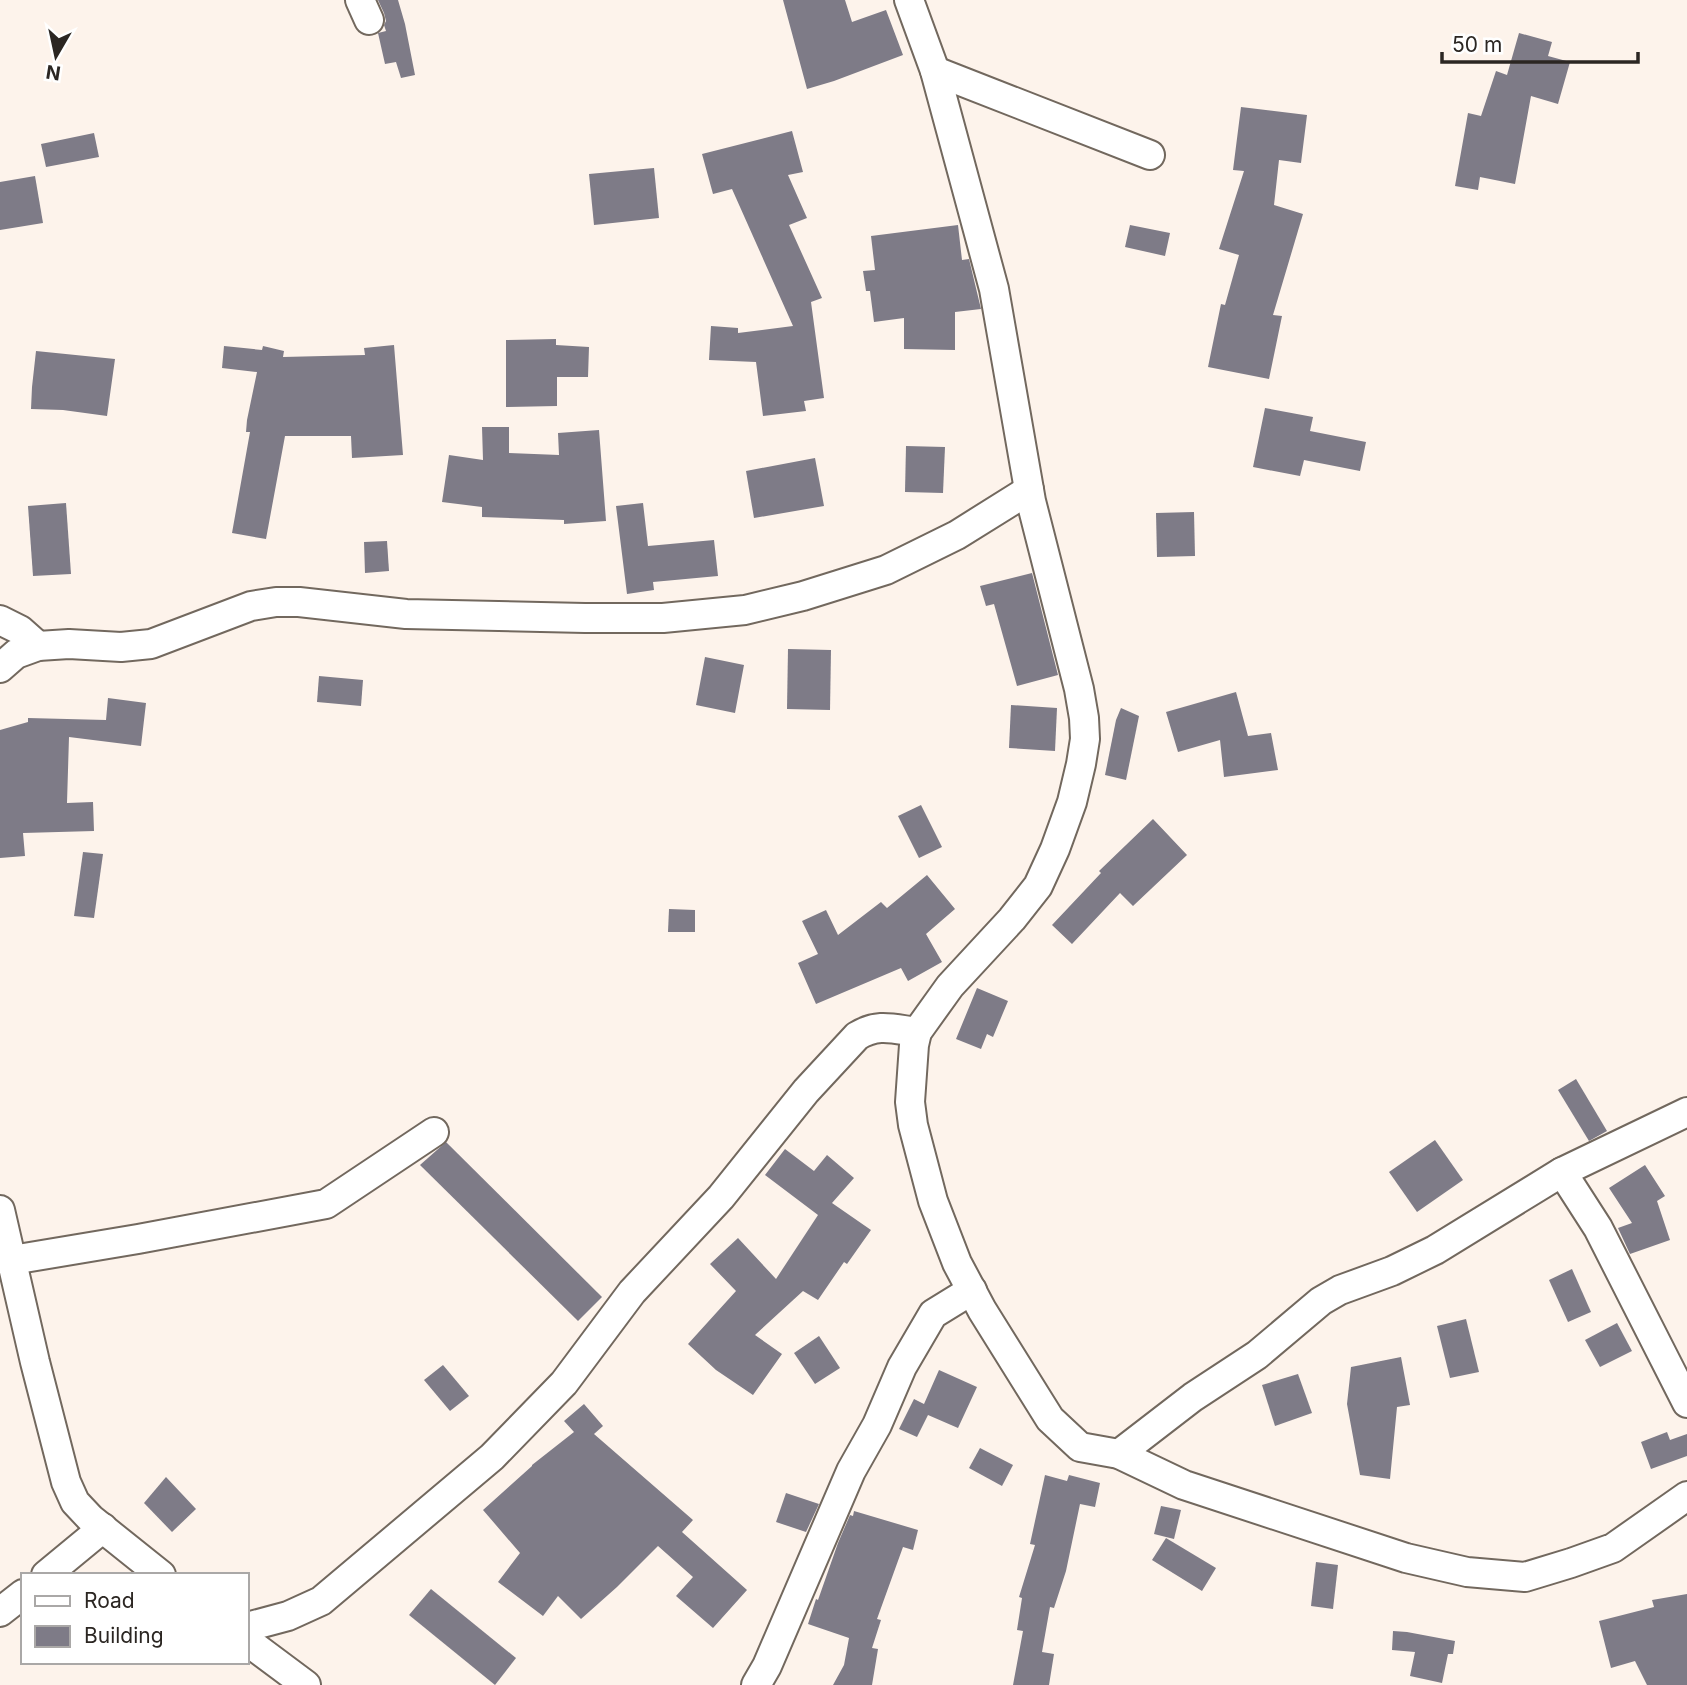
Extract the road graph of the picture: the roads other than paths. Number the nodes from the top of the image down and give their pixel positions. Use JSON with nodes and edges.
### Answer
{"nodes":[{"id":1,"x":909,"y":0,"type":"edge"},
{"id":2,"x":935,"y":71,"type":"junction"},
{"id":3,"x":1150,"y":155,"type":"dead end"},
{"id":4,"x":1029,"y":490,"type":"junction"},
{"id":5,"x":0,"y":620,"type":"edge"},
{"id":6,"x":38,"y":646,"type":"junction"},
{"id":7,"x":0,"y":668,"type":"edge"},
{"id":8,"x":917,"y":1032,"type":"junction"},
{"id":9,"x":1687,"y":1112,"type":"edge"},
{"id":10,"x":434,"y":1132,"type":"dead end"},
{"id":11,"x":1562,"y":1172,"type":"junction"},
{"id":12,"x":0,"y":1210,"type":"edge"},
{"id":13,"x":12,"y":1260,"type":"junction"},
{"id":14,"x":971,"y":1290,"type":"junction"},
{"id":15,"x":1687,"y":1403,"type":"edge"},
{"id":16,"x":1119,"y":1454,"type":"junction"},
{"id":17,"x":1687,"y":1496,"type":"edge"},
{"id":18,"x":103,"y":1528,"type":"junction"},
{"id":19,"x":48,"y":1573,"type":"edge"},
{"id":20,"x":159,"y":1573,"type":"edge"},
{"id":21,"x":21,"y":1596,"type":"edge"},
{"id":22,"x":0,"y":1612,"type":"edge"},
{"id":23,"x":248,"y":1627,"type":"edge"},
{"id":24,"x":248,"y":1642,"type":"edge"},
{"id":25,"x":306,"y":1685,"type":"edge"},
{"id":26,"x":756,"y":1685,"type":"edge"}],
"edges":[{"from":1,"to":2,"type":"street"},
{"from":2,"to":3,"type":"street"},
{"from":2,"to":4,"type":"street"},
{"from":4,"to":6,"type":"street"},
{"from":4,"to":8,"type":"street"},
{"from":5,"to":6,"type":"street"},
{"from":6,"to":7,"type":"street"},
{"from":8,"to":14,"type":"street"},
{"from":8,"to":23,"type":"street"},
{"from":9,"to":11,"type":"street"},
{"from":10,"to":13,"type":"street"},
{"from":11,"to":15,"type":"street"},
{"from":11,"to":16,"type":"street"},
{"from":12,"to":13,"type":"street"},
{"from":13,"to":18,"type":"street"},
{"from":14,"to":16,"type":"street"},
{"from":14,"to":26,"type":"street"},
{"from":16,"to":17,"type":"street"},
{"from":18,"to":19,"type":"street"},
{"from":18,"to":20,"type":"street"},
{"from":21,"to":22,"type":"street"},
{"from":24,"to":25,"type":"street"}]}
